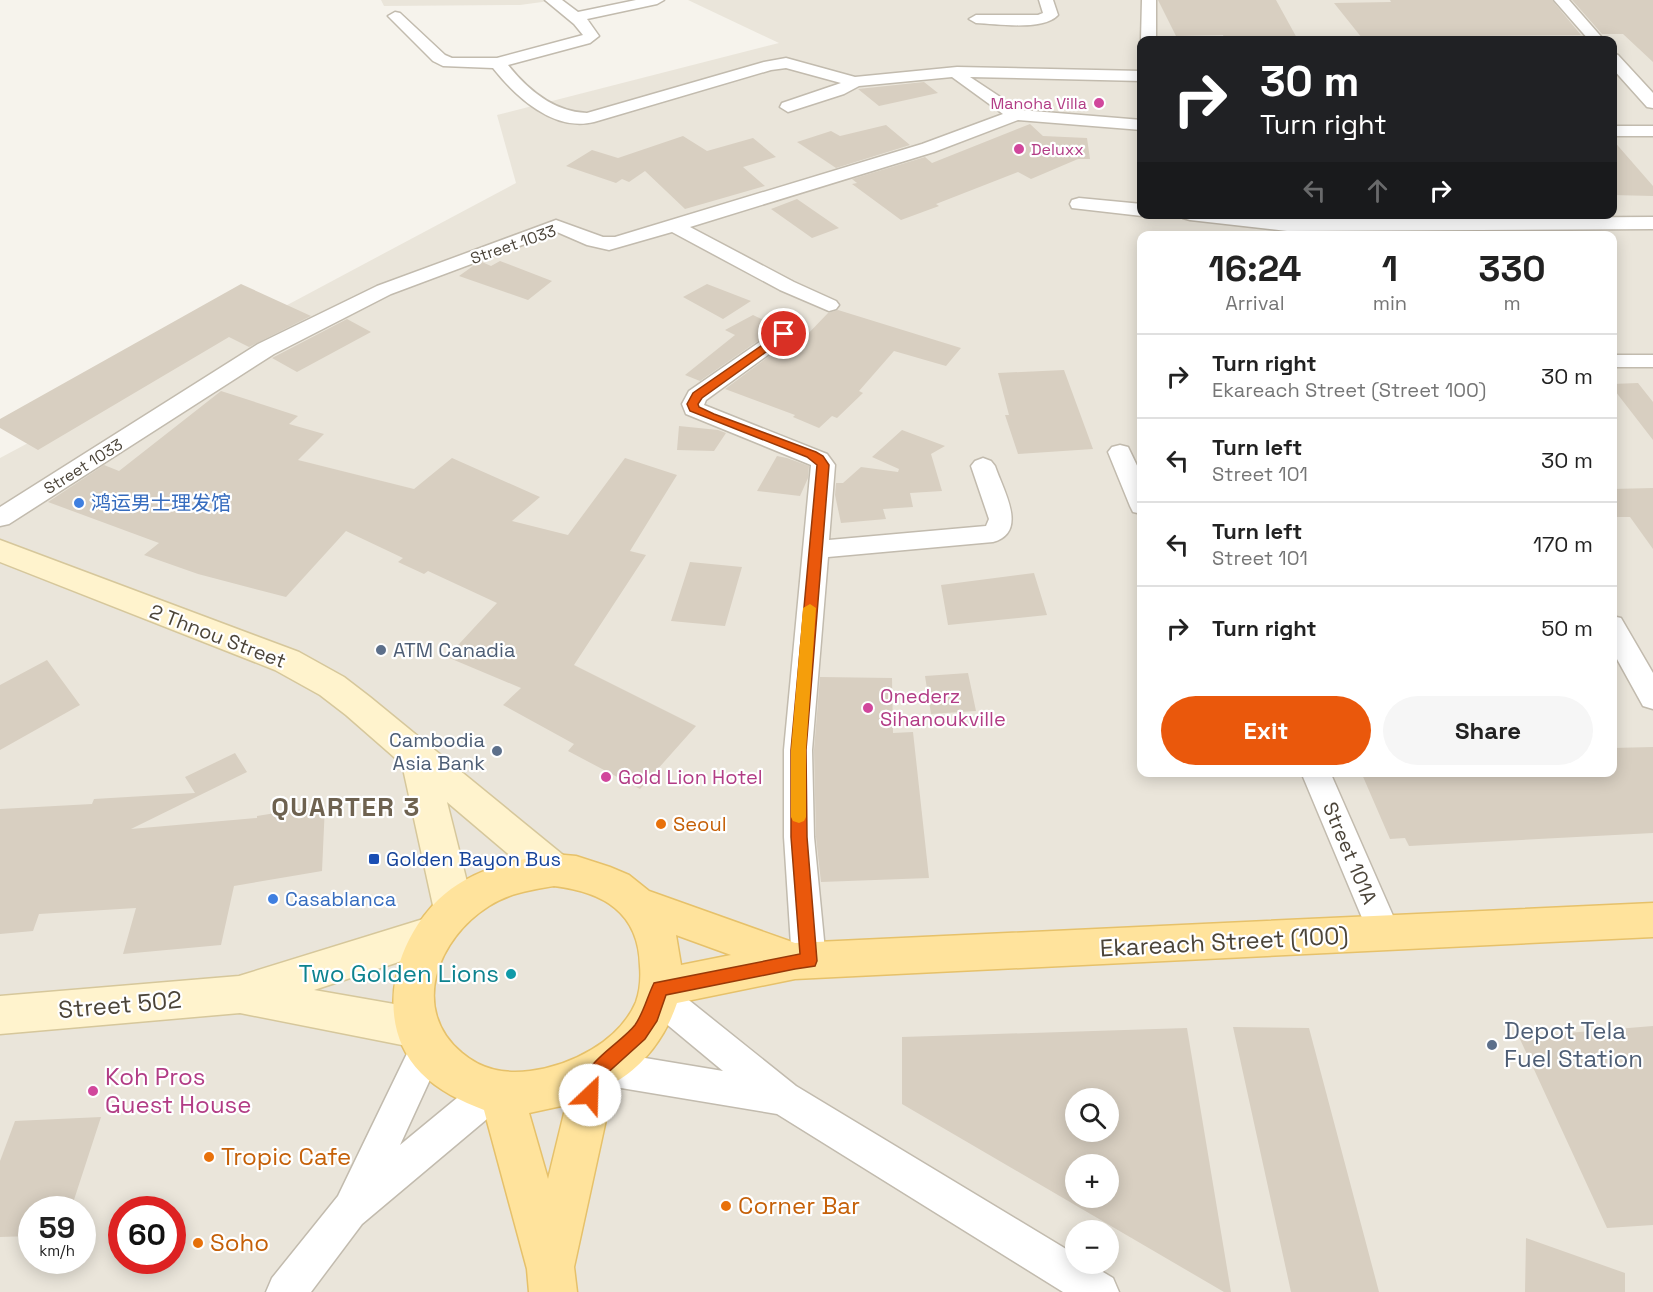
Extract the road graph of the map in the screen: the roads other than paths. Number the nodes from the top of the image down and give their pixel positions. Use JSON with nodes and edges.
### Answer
{"nodes":[{"id":1,"x":552,"y":0,"type":"edge"},
{"id":2,"x":657,"y":0,"type":"edge"},
{"id":3,"x":1046,"y":0,"type":"edge"},
{"id":4,"x":1149,"y":0,"type":"edge"},
{"id":5,"x":1561,"y":0,"type":"edge"},
{"id":6,"x":395,"y":16,"type":"dead end"},
{"id":7,"x":574,"y":17,"type":"junction"},
{"id":8,"x":976,"y":19,"type":"dead end"},
{"id":9,"x":1149,"y":36,"type":"edge"},
{"id":10,"x":1593,"y":36,"type":"edge"},
{"id":11,"x":498,"y":63,"type":"junction"},
{"id":12,"x":1617,"y":64,"type":"edge"},
{"id":13,"x":957,"y":72,"type":"junction"},
{"id":14,"x":1137,"y":76,"type":"edge"},
{"id":15,"x":855,"y":82,"type":"junction"},
{"id":16,"x":1653,"y":104,"type":"edge"},
{"id":17,"x":788,"y":107,"type":"dead end"},
{"id":18,"x":1016,"y":115,"type":"junction"},
{"id":19,"x":1137,"y":124,"type":"edge"},
{"id":20,"x":1617,"y":131,"type":"edge"},
{"id":21,"x":1653,"y":131,"type":"edge"},
{"id":22,"x":1079,"y":204,"type":"dead end"},
{"id":23,"x":1137,"y":210,"type":"edge"},
{"id":24,"x":1234,"y":219,"type":"edge"},
{"id":25,"x":1653,"y":223,"type":"edge"},
{"id":26,"x":674,"y":225,"type":"junction"},
{"id":27,"x":829,"y":305,"type":"dead end"},
{"id":28,"x":784,"y":334,"type":"dead end"},
{"id":29,"x":1617,"y":361,"type":"edge"},
{"id":30,"x":1653,"y":361,"type":"edge"},
{"id":31,"x":1120,"y":452,"type":"dead end"},
{"id":32,"x":983,"y":466,"type":"dead end"},
{"id":33,"x":1137,"y":494,"type":"edge"},
{"id":34,"x":0,"y":518,"type":"edge"},
{"id":35,"x":0,"y":550,"type":"edge"},
{"id":36,"x":814,"y":550,"type":"junction"},
{"id":37,"x":1617,"y":634,"type":"edge"},
{"id":38,"x":1653,"y":698,"type":"edge"},
{"id":39,"x":418,"y":754,"type":"junction"},
{"id":40,"x":1317,"y":777,"type":"edge"},
{"id":41,"x":554,"y":870,"type":"junction"},
{"id":42,"x":638,"y":904,"type":"junction"},
{"id":43,"x":1653,"y":920,"type":"edge"},
{"id":44,"x":443,"y":922,"type":"junction"},
{"id":45,"x":1385,"y":934,"type":"junction"},
{"id":46,"x":802,"y":961,"type":"junction"},
{"id":47,"x":659,"y":992,"type":"junction"},
{"id":48,"x":239,"y":995,"type":"junction"},
{"id":49,"x":0,"y":1015,"type":"edge"},
{"id":50,"x":422,"y":1039,"type":"junction"},
{"id":51,"x":599,"y":1070,"type":"junction"},
{"id":52,"x":497,"y":1092,"type":"junction"},
{"id":53,"x":783,"y":1098,"type":"junction"},
{"id":54,"x":349,"y":1211,"type":"junction"},
{"id":55,"x":552,"y":1280,"type":"edge"},
{"id":56,"x":286,"y":1292,"type":"edge"},
{"id":57,"x":1099,"y":1292,"type":"edge"}],
"edges":[{"from":1,"to":7,"type":"street"},
{"from":2,"to":7,"type":"street"},
{"from":3,"to":8,"type":"street"},
{"from":4,"to":9,"type":"street"},
{"from":5,"to":10,"type":"street"},
{"from":6,"to":11,"type":"street"},
{"from":7,"to":11,"type":"street"},
{"from":11,"to":15,"type":"street"},
{"from":12,"to":16,"type":"street"},
{"from":13,"to":14,"type":"street"},
{"from":13,"to":15,"type":"street"},
{"from":13,"to":18,"type":"street"},
{"from":15,"to":17,"type":"street"},
{"from":18,"to":19,"type":"street","name":"Street 1033"},
{"from":18,"to":26,"type":"street","name":"Street 1033"},
{"from":20,"to":21,"type":"street"},
{"from":22,"to":23,"type":"street"},
{"from":24,"to":25,"type":"street"},
{"from":26,"to":27,"type":"street"},
{"from":26,"to":34,"type":"street","name":"Street 1033"},
{"from":28,"to":36,"type":"street"},
{"from":29,"to":30,"type":"street"},
{"from":31,"to":33,"type":"street"},
{"from":32,"to":36,"type":"street"},
{"from":35,"to":39,"type":"main road","name":"2 Thnou Street"},
{"from":36,"to":46,"type":"street"},
{"from":37,"to":38,"type":"street"},
{"from":39,"to":41,"type":"main road","name":"2 Thnou Street"},
{"from":39,"to":44,"type":"main road"},
{"from":40,"to":45,"type":"street","name":"Street 101A"},
{"from":41,"to":42,"type":"main road"},
{"from":41,"to":44,"type":"main road"},
{"from":42,"to":46,"type":"main road"},
{"from":42,"to":47,"type":"main road"},
{"from":43,"to":45,"type":"main road","name":"Ekareach Street (100)"},
{"from":44,"to":48,"type":"main road","name":"Street 502"},
{"from":44,"to":50,"type":"main road"},
{"from":45,"to":46,"type":"main road","name":"Ekareach Street (100)"},
{"from":46,"to":47,"type":"main road"},
{"from":47,"to":51,"type":"main road"},
{"from":47,"to":53,"type":"street"},
{"from":48,"to":49,"type":"main road","name":"Street 502"},
{"from":48,"to":50,"type":"main road","name":"Street 502"},
{"from":50,"to":52,"type":"main road"},
{"from":50,"to":54,"type":"street"},
{"from":51,"to":52,"type":"main road"},
{"from":51,"to":53,"type":"street"},
{"from":51,"to":55,"type":"main road"},
{"from":52,"to":54,"type":"street"},
{"from":52,"to":55,"type":"main road"},
{"from":53,"to":57,"type":"street"},
{"from":54,"to":56,"type":"street"}]}
